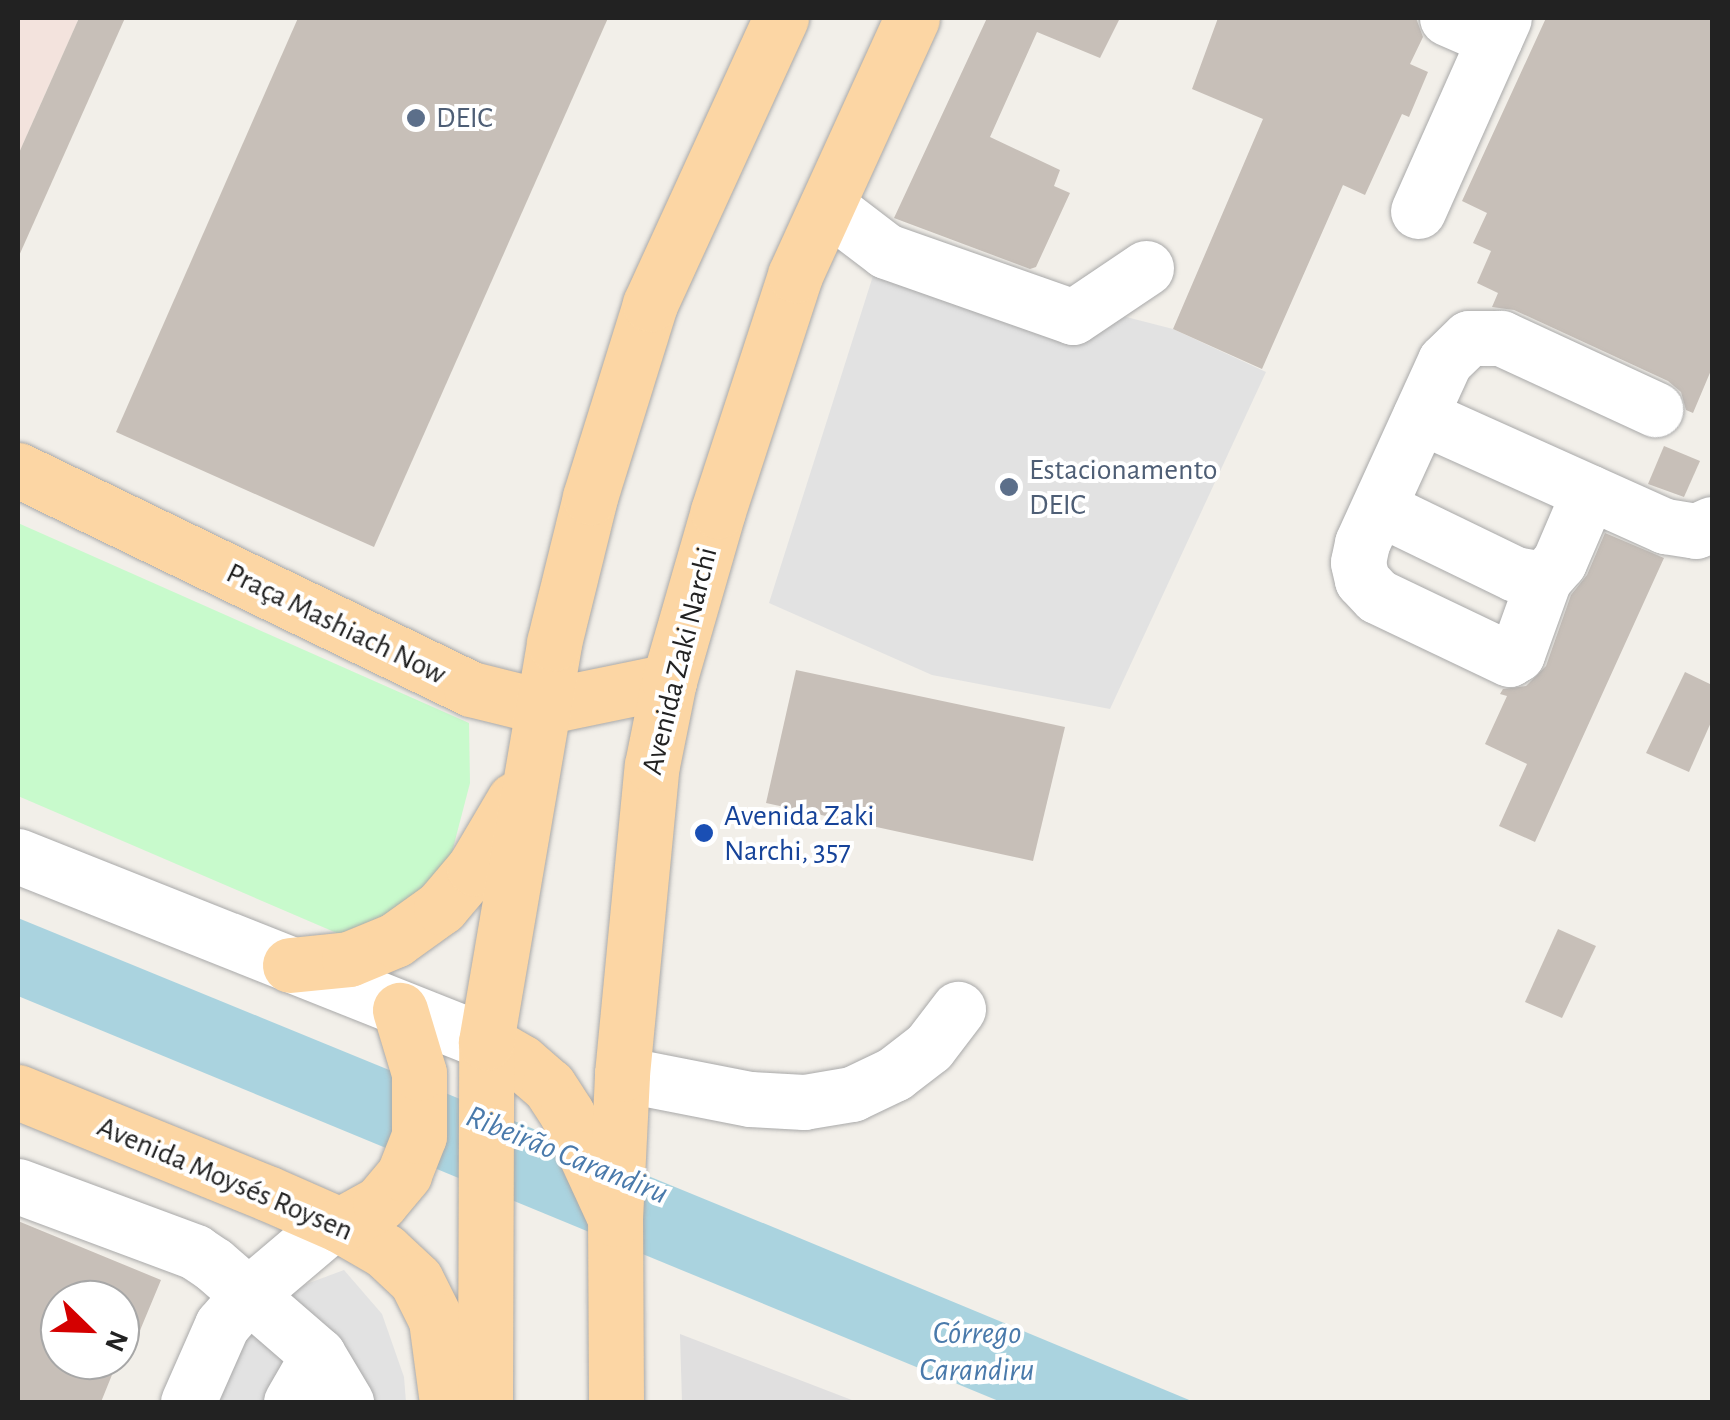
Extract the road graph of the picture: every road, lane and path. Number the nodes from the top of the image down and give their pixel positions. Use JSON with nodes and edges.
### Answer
{"nodes":[{"id":1,"x":781,"y":18,"type":"edge"},
{"id":2,"x":912,"y":18,"type":"edge"},
{"id":3,"x":1482,"y":25,"type":"edge"},
{"id":4,"x":827,"y":206,"type":"junction"},
{"id":5,"x":1418,"y":211,"type":"dead end"},
{"id":6,"x":1146,"y":268,"type":"dead end"},
{"id":7,"x":1655,"y":409,"type":"dead end"},
{"id":8,"x":1420,"y":416,"type":"junction"},
{"id":9,"x":18,"y":470,"type":"edge"},
{"id":10,"x":1588,"y":492,"type":"junction"},
{"id":11,"x":1381,"y":509,"type":"junction"},
{"id":12,"x":1712,"y":524,"type":"edge"},
{"id":13,"x":1544,"y":579,"type":"junction"},
{"id":14,"x":669,"y":681,"type":"junction"},
{"id":15,"x":543,"y":707,"type":"junction"},
{"id":16,"x":531,"y":772,"type":"junction"},
{"id":17,"x":18,"y":856,"type":"edge"},
{"id":18,"x":290,"y":965,"type":"junction"},
{"id":19,"x":958,"y":1008,"type":"dead end"},
{"id":20,"x":406,"y":1024,"type":"junction"},
{"id":21,"x":488,"y":1059,"type":"junction"},
{"id":22,"x":621,"y":1090,"type":"junction"},
{"id":23,"x":18,"y":1092,"type":"edge"},
{"id":24,"x":18,"y":1186,"type":"edge"},
{"id":25,"x":615,"y":1219,"type":"junction"},
{"id":26,"x":345,"y":1221,"type":"junction"},
{"id":27,"x":249,"y":1294,"type":"junction"},
{"id":28,"x":318,"y":1355,"type":"junction"},
{"id":29,"x":188,"y":1402,"type":"edge"},
{"id":30,"x":291,"y":1402,"type":"edge"},
{"id":31,"x":346,"y":1402,"type":"edge"},
{"id":32,"x":448,"y":1402,"type":"edge"},
{"id":33,"x":484,"y":1402,"type":"edge"},
{"id":34,"x":616,"y":1402,"type":"edge"}],
"edges":[{"from":1,"to":15,"type":"main road"},
{"from":2,"to":4,"type":"main road","name":"Avenida Zaki Narchi"},
{"from":3,"to":5,"type":"street"},
{"from":4,"to":6,"type":"street"},
{"from":4,"to":14,"type":"main road","name":"Avenida Zaki Narchi"},
{"from":7,"to":8,"type":"street"},
{"from":8,"to":10,"type":"street"},
{"from":8,"to":11,"type":"street"},
{"from":9,"to":15,"type":"main road","name":"Praça Mashiach Now"},
{"from":10,"to":12,"type":"street"},
{"from":10,"to":13,"type":"street"},
{"from":11,"to":13,"type":"street"},
{"from":11,"to":13,"type":"street"},
{"from":14,"to":15,"type":"main road","name":"Praça Mashiach Now"},
{"from":14,"to":22,"type":"main road","name":"Avenida Zaki Narchi"},
{"from":15,"to":16,"type":"main road"},
{"from":16,"to":18,"type":"main road"},
{"from":16,"to":21,"type":"main road"},
{"from":17,"to":18,"type":"street"},
{"from":18,"to":20,"type":"street"},
{"from":19,"to":22,"type":"street"},
{"from":20,"to":21,"type":"street"},
{"from":20,"to":26,"type":"main road"},
{"from":21,"to":25,"type":"main road"},
{"from":21,"to":33,"type":"main road"},
{"from":22,"to":25,"type":"main road","name":"Avenida Zaki Narchi"},
{"from":23,"to":26,"type":"main road","name":"Avenida Moysés Roysen"},
{"from":24,"to":27,"type":"street"},
{"from":25,"to":34,"type":"main road","name":"Avenida Zaki Narchi"},
{"from":26,"to":27,"type":"street"},
{"from":26,"to":32,"type":"main road","name":"Avenida Moysés Roysen"},
{"from":27,"to":28,"type":"street"},
{"from":27,"to":29,"type":"street"},
{"from":28,"to":30,"type":"street"},
{"from":28,"to":31,"type":"street"}]}
